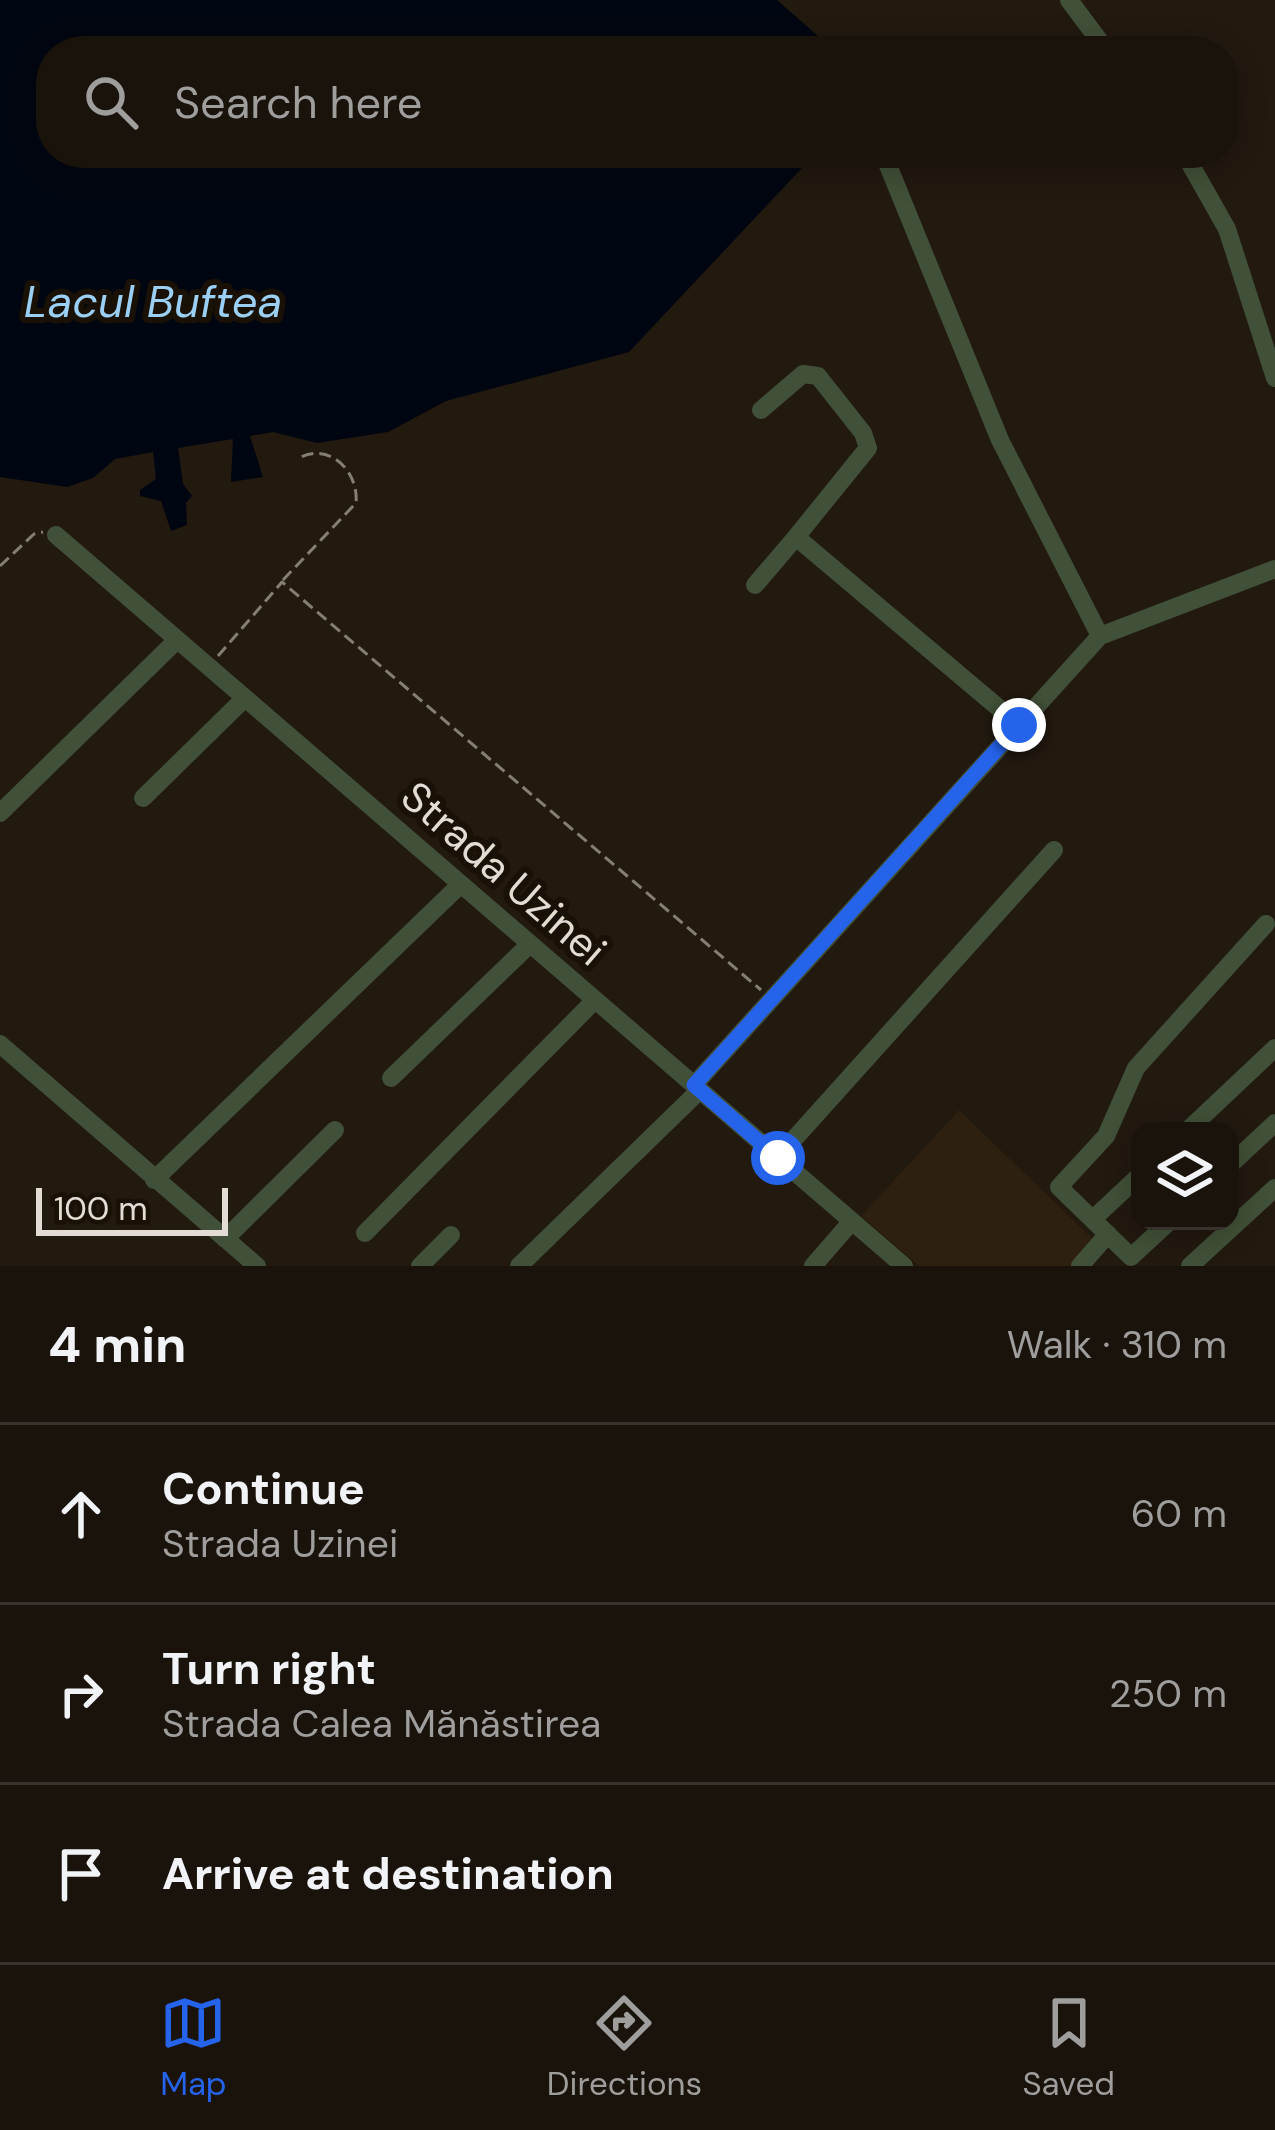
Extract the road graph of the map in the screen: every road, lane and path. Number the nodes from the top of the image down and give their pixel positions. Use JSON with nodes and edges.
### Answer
{"nodes":[{"id":1,"x":1069,"y":0,"type":"edge"},
{"id":2,"x":1096,"y":36,"type":"edge"},
{"id":3,"x":889,"y":168,"type":"edge"},
{"id":4,"x":1192,"y":168,"type":"edge"},
{"id":5,"x":1275,"y":378,"type":"edge"},
{"id":6,"x":760,"y":410,"type":"dead end"},
{"id":7,"x":299,"y":458,"type":"dead end"},
{"id":8,"x":56,"y":535,"type":"joint"},
{"id":9,"x":796,"y":537,"type":"junction"},
{"id":10,"x":0,"y":566,"type":"edge"},
{"id":11,"x":1275,"y":569,"type":"edge"},
{"id":12,"x":283,"y":582,"type":"junction"},
{"id":13,"x":755,"y":585,"type":"dead end"},
{"id":14,"x":1100,"y":636,"type":"junction"},
{"id":15,"x":178,"y":640,"type":"junction"},
{"id":16,"x":209,"y":667,"type":"junction"},
{"id":17,"x":244,"y":698,"type":"junction"},
{"id":18,"x":1019,"y":725,"type":"junction"},
{"id":19,"x":143,"y":798,"type":"dead end"},
{"id":20,"x":0,"y":813,"type":"edge"},
{"id":21,"x":1054,"y":850,"type":"dead end"},
{"id":22,"x":461,"y":884,"type":"junction"},
{"id":23,"x":1266,"y":924,"type":"dead end"},
{"id":24,"x":530,"y":944,"type":"junction"},
{"id":25,"x":771,"y":998,"type":"junction"},
{"id":26,"x":595,"y":1000,"type":"junction"},
{"id":27,"x":0,"y":1044,"type":"edge"},
{"id":28,"x":1275,"y":1048,"type":"edge"},
{"id":29,"x":391,"y":1078,"type":"dead end"},
{"id":30,"x":697,"y":1088,"type":"junction"},
{"id":31,"x":1197,"y":1122,"type":"edge"},
{"id":32,"x":1275,"y":1123,"type":"edge"},
{"id":33,"x":335,"y":1130,"type":"dead end"},
{"id":34,"x":1239,"y":1157,"type":"edge"},
{"id":35,"x":778,"y":1158,"type":"junction"},
{"id":36,"x":154,"y":1180,"type":"junction"},
{"id":37,"x":1131,"y":1183,"type":"edge"},
{"id":38,"x":1275,"y":1188,"type":"edge"},
{"id":39,"x":1093,"y":1219,"type":"junction"},
{"id":40,"x":852,"y":1221,"type":"junction"},
{"id":41,"x":1160,"y":1230,"type":"edge"},
{"id":42,"x":365,"y":1233,"type":"dead end"},
{"id":43,"x":1108,"y":1234,"type":"junction"},
{"id":44,"x":451,"y":1235,"type":"dead end"},
{"id":45,"x":225,"y":1239,"type":"junction"},
{"id":46,"x":257,"y":1266,"type":"edge"},
{"id":47,"x":420,"y":1266,"type":"edge"},
{"id":48,"x":519,"y":1266,"type":"edge"},
{"id":49,"x":813,"y":1266,"type":"edge"},
{"id":50,"x":904,"y":1266,"type":"edge"},
{"id":51,"x":1080,"y":1266,"type":"edge"},
{"id":52,"x":1190,"y":1266,"type":"edge"}],
"edges":[{"from":1,"to":2,"type":"street"},
{"from":3,"to":14,"type":"street"},
{"from":4,"to":5,"type":"street"},
{"from":6,"to":9,"type":"street"},
{"from":7,"to":12,"type":"path"},
{"from":8,"to":10,"type":"path"},
{"from":8,"to":15,"type":"street","name":"Strada Uzinei"},
{"from":9,"to":13,"type":"street"},
{"from":9,"to":18,"type":"street"},
{"from":11,"to":14,"type":"street"},
{"from":12,"to":16,"type":"path"},
{"from":12,"to":25,"type":"path"},
{"from":14,"to":18,"type":"street"},
{"from":15,"to":16,"type":"street","name":"Strada Uzinei"},
{"from":15,"to":20,"type":"street"},
{"from":16,"to":17,"type":"street","name":"Strada Uzinei"},
{"from":17,"to":19,"type":"street"},
{"from":17,"to":22,"type":"street","name":"Strada Uzinei"},
{"from":18,"to":25,"type":"street"},
{"from":21,"to":35,"type":"street"},
{"from":22,"to":24,"type":"street","name":"Strada Uzinei"},
{"from":22,"to":36,"type":"street"},
{"from":23,"to":39,"type":"street"},
{"from":24,"to":26,"type":"street","name":"Strada Uzinei"},
{"from":24,"to":29,"type":"street"},
{"from":25,"to":30,"type":"street"},
{"from":26,"to":30,"type":"street","name":"Strada Uzinei"},
{"from":26,"to":42,"type":"street"},
{"from":27,"to":36,"type":"street"},
{"from":28,"to":31,"type":"street"},
{"from":30,"to":35,"type":"street","name":"Strada Uzinei"},
{"from":30,"to":48,"type":"street"},
{"from":32,"to":34,"type":"street"},
{"from":33,"to":45,"type":"street"},
{"from":35,"to":40,"type":"street","name":"Strada Uzinei"},
{"from":36,"to":45,"type":"street"},
{"from":37,"to":39,"type":"street"},
{"from":38,"to":52,"type":"street"},
{"from":39,"to":43,"type":"street"},
{"from":40,"to":49,"type":"street"},
{"from":40,"to":50,"type":"street","name":"Strada Uzinei"},
{"from":41,"to":43,"type":"street"},
{"from":43,"to":51,"type":"street"},
{"from":44,"to":47,"type":"street"},
{"from":45,"to":46,"type":"street"}]}
